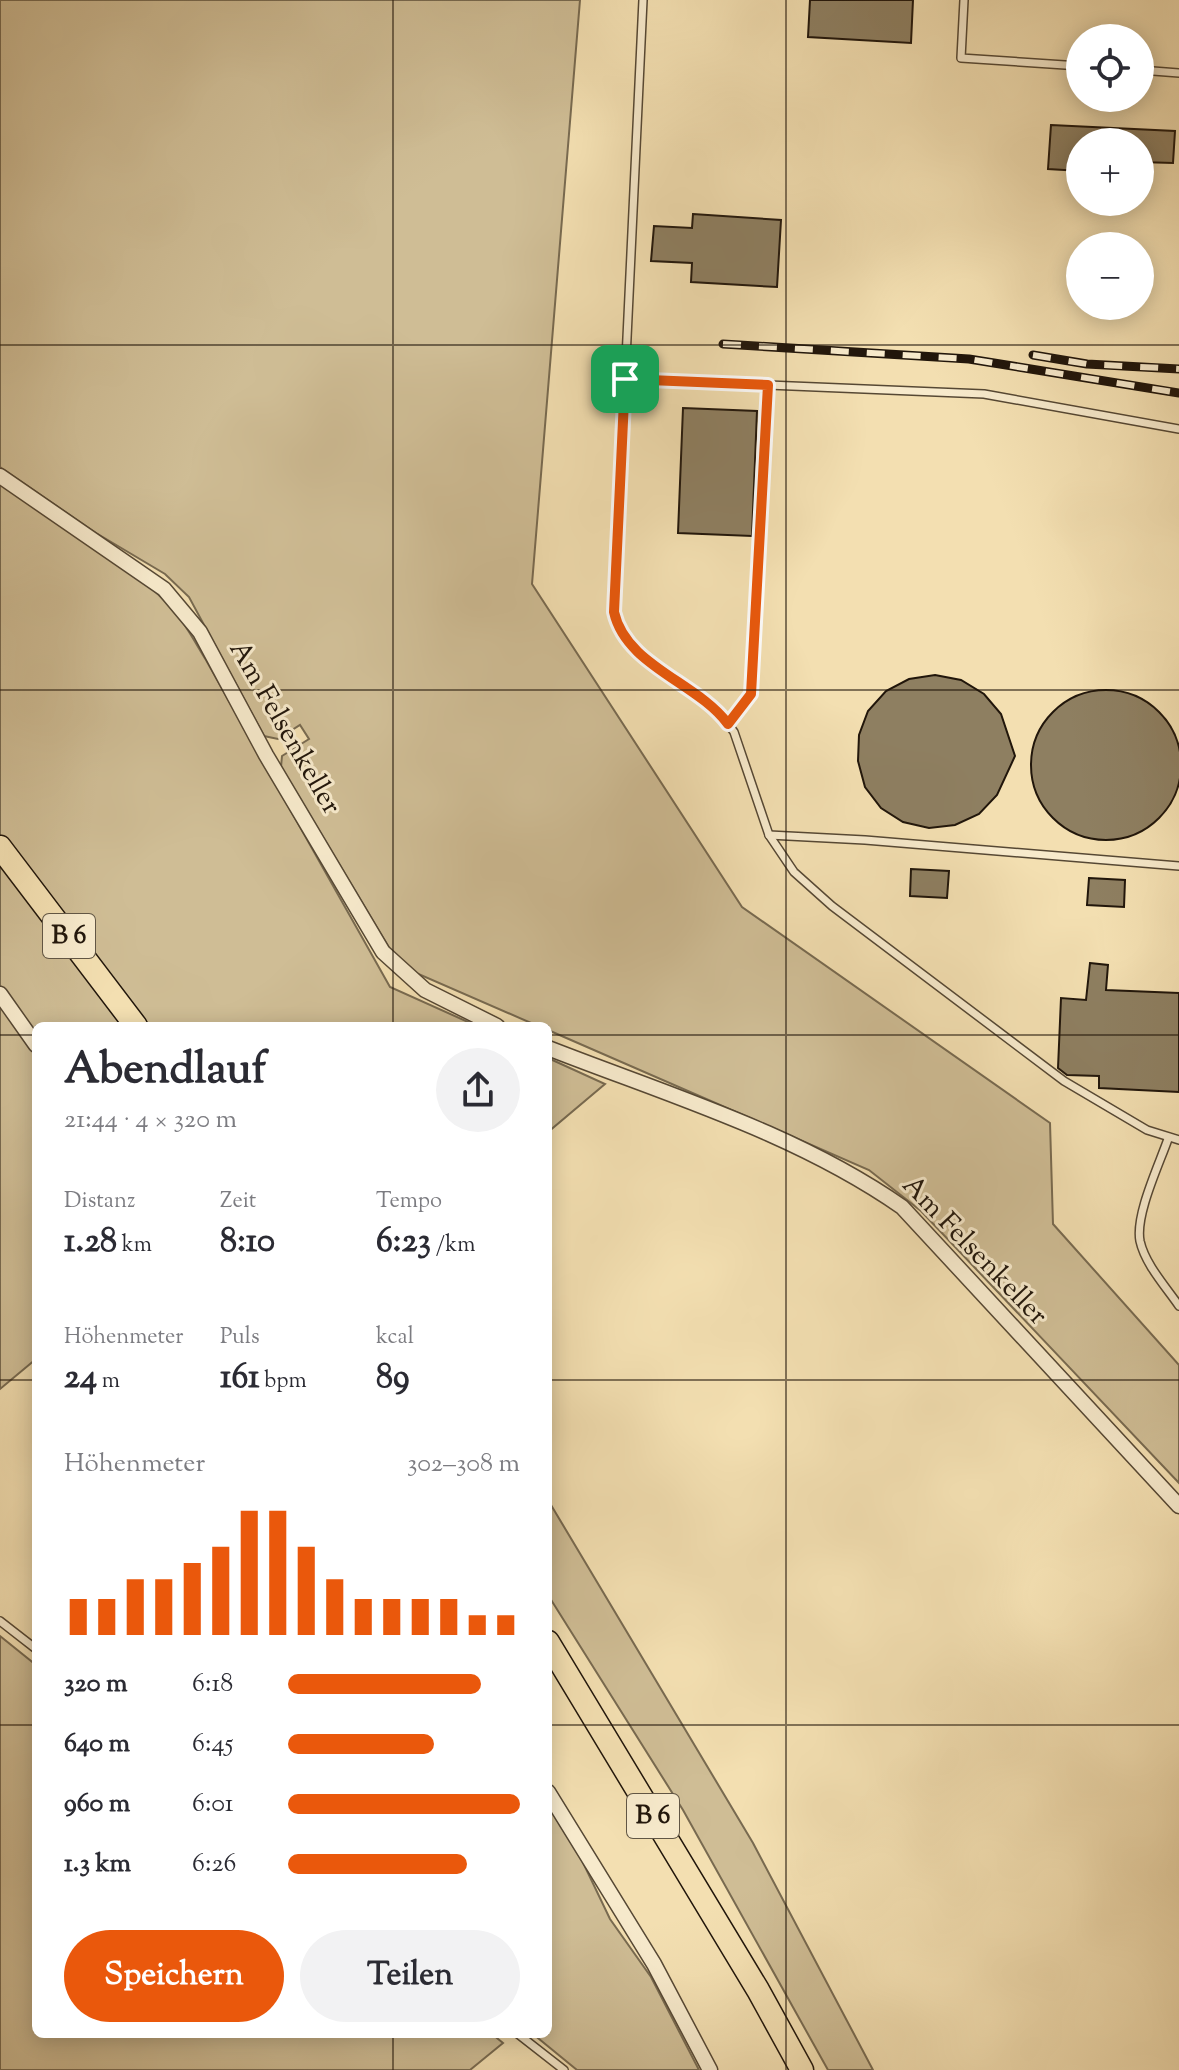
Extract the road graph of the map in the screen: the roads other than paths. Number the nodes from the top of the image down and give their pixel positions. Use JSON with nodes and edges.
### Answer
{"nodes":[{"id":1,"x":643,"y":0,"type":"edge"},
{"id":2,"x":964,"y":0,"type":"edge"},
{"id":3,"x":1066,"y":65,"type":"edge"},
{"id":4,"x":1154,"y":71,"type":"edge"},
{"id":5,"x":1179,"y":73,"type":"edge"},
{"id":6,"x":625,"y":379,"type":"junction"},
{"id":7,"x":768,"y":385,"type":"junction"},
{"id":8,"x":1179,"y":429,"type":"edge"},
{"id":9,"x":0,"y":476,"type":"edge"},
{"id":10,"x":728,"y":724,"type":"junction"},
{"id":11,"x":769,"y":835,"type":"junction"},
{"id":12,"x":0,"y":847,"type":"edge"},
{"id":13,"x":1179,"y":866,"type":"edge"},
{"id":14,"x":0,"y":994,"type":"edge"},
{"id":15,"x":133,"y":1022,"type":"edge"},
{"id":16,"x":489,"y":1022,"type":"edge"},
{"id":17,"x":32,"y":1039,"type":"edge"},
{"id":18,"x":552,"y":1050,"type":"edge"},
{"id":19,"x":1168,"y":1139,"type":"junction"},
{"id":20,"x":1179,"y":1140,"type":"edge"},
{"id":21,"x":1179,"y":1306,"type":"edge"},
{"id":22,"x":1179,"y":1506,"type":"edge"},
{"id":23,"x":0,"y":1621,"type":"edge"},
{"id":24,"x":32,"y":1646,"type":"edge"},
{"id":25,"x":552,"y":1649,"type":"edge"},
{"id":26,"x":552,"y":1798,"type":"edge"},
{"id":27,"x":523,"y":2038,"type":"edge"},
{"id":28,"x":564,"y":2070,"type":"edge"},
{"id":29,"x":710,"y":2070,"type":"edge"},
{"id":30,"x":802,"y":2070,"type":"edge"}],
"edges":[{"from":1,"to":6,"type":"lane"},
{"from":2,"to":3,"type":"lane"},
{"from":4,"to":5,"type":"lane"},
{"from":6,"to":7,"type":"lane"},
{"from":6,"to":10,"type":"lane"},
{"from":7,"to":8,"type":"lane"},
{"from":7,"to":10,"type":"lane"},
{"from":9,"to":16,"type":"street","name":"Am Felsenkeller"},
{"from":10,"to":11,"type":"lane"},
{"from":11,"to":13,"type":"lane"},
{"from":11,"to":19,"type":"lane"},
{"from":12,"to":15,"type":"main road","number":"B 6"},
{"from":14,"to":17,"type":"street"},
{"from":18,"to":22,"type":"street","name":"Am Felsenkeller"},
{"from":19,"to":20,"type":"lane"},
{"from":19,"to":21,"type":"lane"},
{"from":23,"to":24,"type":"lane"},
{"from":25,"to":30,"type":"main road","number":"B 6"},
{"from":26,"to":29,"type":"street"},
{"from":27,"to":28,"type":"lane"}]}
